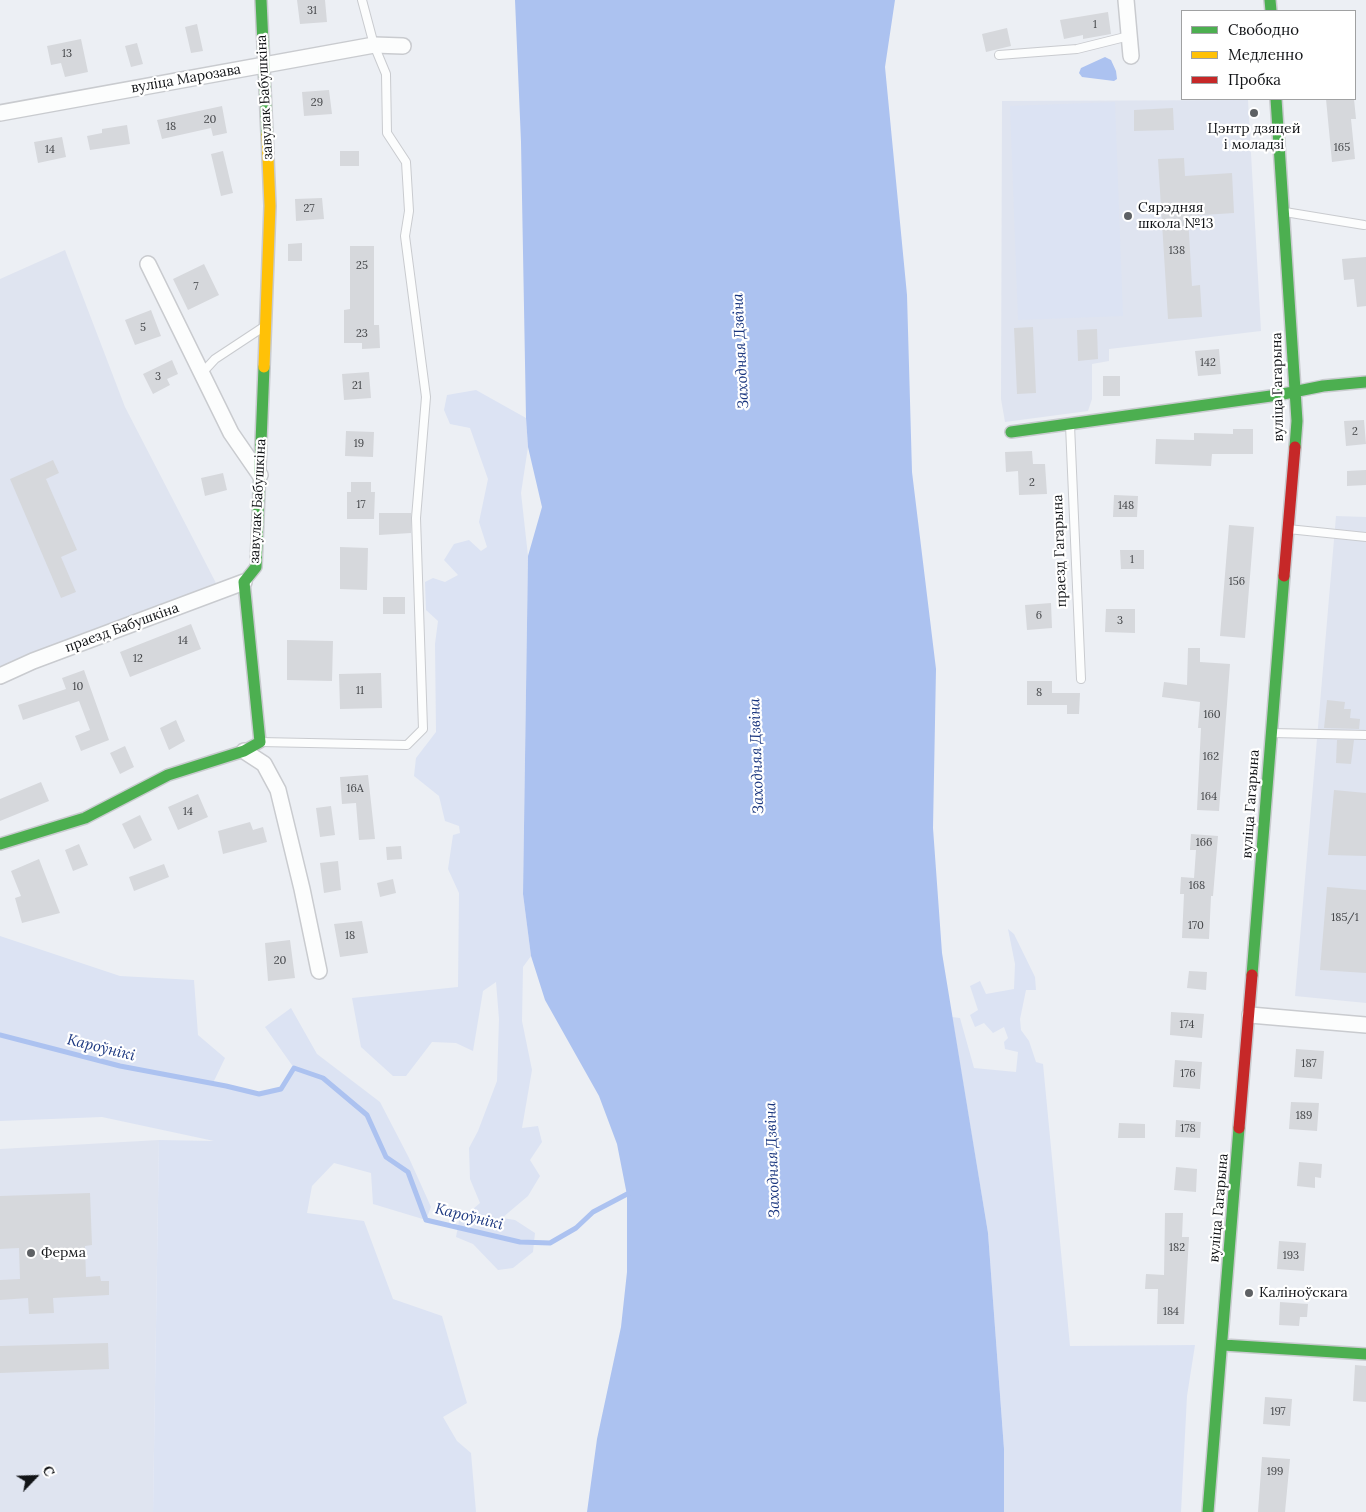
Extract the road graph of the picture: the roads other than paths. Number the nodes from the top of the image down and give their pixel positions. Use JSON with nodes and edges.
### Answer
{"nodes":[{"id":1,"x":261,"y":0,"type":"edge"},
{"id":2,"x":362,"y":0,"type":"edge"},
{"id":3,"x":1126,"y":0,"type":"edge"},
{"id":4,"x":1129,"y":36,"type":"junction"},
{"id":5,"x":374,"y":44,"type":"junction"},
{"id":6,"x":403,"y":46,"type":"dead end"},
{"id":7,"x":999,"y":55,"type":"dead end"},
{"id":8,"x":1131,"y":56,"type":"dead end"},
{"id":9,"x":264,"y":65,"type":"junction"},
{"id":10,"x":1276,"y":100,"type":"edge"},
{"id":11,"x":0,"y":113,"type":"edge"},
{"id":12,"x":1285,"y":212,"type":"junction"},
{"id":13,"x":1364,"y":225,"type":"dead end"},
{"id":14,"x":148,"y":264,"type":"dead end"},
{"id":15,"x":266,"y":326,"type":"junction"},
{"id":16,"x":202,"y":373,"type":"junction"},
{"id":17,"x":1366,"y":382,"type":"edge"},
{"id":18,"x":1296,"y":392,"type":"junction"},
{"id":19,"x":1070,"y":423,"type":"junction"},
{"id":20,"x":1011,"y":432,"type":"dead end"},
{"id":21,"x":260,"y":475,"type":"junction"},
{"id":22,"x":1288,"y":529,"type":"junction"},
{"id":23,"x":1366,"y":537,"type":"edge"},
{"id":24,"x":244,"y":582,"type":"junction"},
{"id":25,"x":0,"y":676,"type":"edge"},
{"id":26,"x":1080,"y":679,"type":"dead end"},
{"id":27,"x":1272,"y":733,"type":"junction"},
{"id":28,"x":1366,"y":735,"type":"edge"},
{"id":29,"x":260,"y":742,"type":"junction"},
{"id":30,"x":244,"y":751,"type":"junction"},
{"id":31,"x":0,"y":844,"type":"edge"},
{"id":32,"x":319,"y":971,"type":"dead end"},
{"id":33,"x":1250,"y":1015,"type":"junction"},
{"id":34,"x":1366,"y":1025,"type":"edge"},
{"id":35,"x":1222,"y":1345,"type":"junction"},
{"id":36,"x":1366,"y":1354,"type":"edge"},
{"id":37,"x":1208,"y":1512,"type":"edge"}],
"edges":[{"from":1,"to":9,"type":"street","name":"завулак Бабушкіна"},
{"from":2,"to":5,"type":"lane"},
{"from":3,"to":4,"type":"street"},
{"from":4,"to":7,"type":"lane"},
{"from":4,"to":8,"type":"street"},
{"from":5,"to":6,"type":"street","name":"вуліца Марозава"},
{"from":5,"to":9,"type":"street","name":"вуліца Марозава"},
{"from":5,"to":29,"type":"lane"},
{"from":9,"to":11,"type":"street","name":"вуліца Марозава"},
{"from":9,"to":15,"type":"street","name":"завулак Бабушкіна"},
{"from":10,"to":12,"type":"street","name":"вуліца Гагарына"},
{"from":12,"to":13,"type":"lane"},
{"from":12,"to":18,"type":"street","name":"вуліца Гагарына"},
{"from":14,"to":16,"type":"street"},
{"from":15,"to":16,"type":"lane"},
{"from":15,"to":21,"type":"street","name":"завулак Бабушкіна"},
{"from":16,"to":21,"type":"street"},
{"from":17,"to":18,"type":"street"},
{"from":18,"to":19,"type":"street"},
{"from":18,"to":22,"type":"street","name":"вуліца Гагарына"},
{"from":19,"to":20,"type":"street"},
{"from":19,"to":26,"type":"lane","name":"праезд Гагарына"},
{"from":21,"to":24,"type":"street","name":"завулак Бабушкіна"},
{"from":22,"to":23,"type":"lane"},
{"from":22,"to":27,"type":"street","name":"вуліца Гагарына"},
{"from":24,"to":25,"type":"street","name":"праезд Бабушкіна"},
{"from":24,"to":29,"type":"street","name":"завулак Бабушкіна"},
{"from":27,"to":28,"type":"lane"},
{"from":27,"to":33,"type":"street","name":"вуліца Гагарына"},
{"from":29,"to":30,"type":"street"},
{"from":30,"to":31,"type":"street"},
{"from":30,"to":32,"type":"street"},
{"from":33,"to":34,"type":"street"},
{"from":33,"to":35,"type":"street","name":"вуліца Гагарына"},
{"from":35,"to":36,"type":"street"},
{"from":35,"to":37,"type":"street","name":"вуліца Гагарына"}]}
